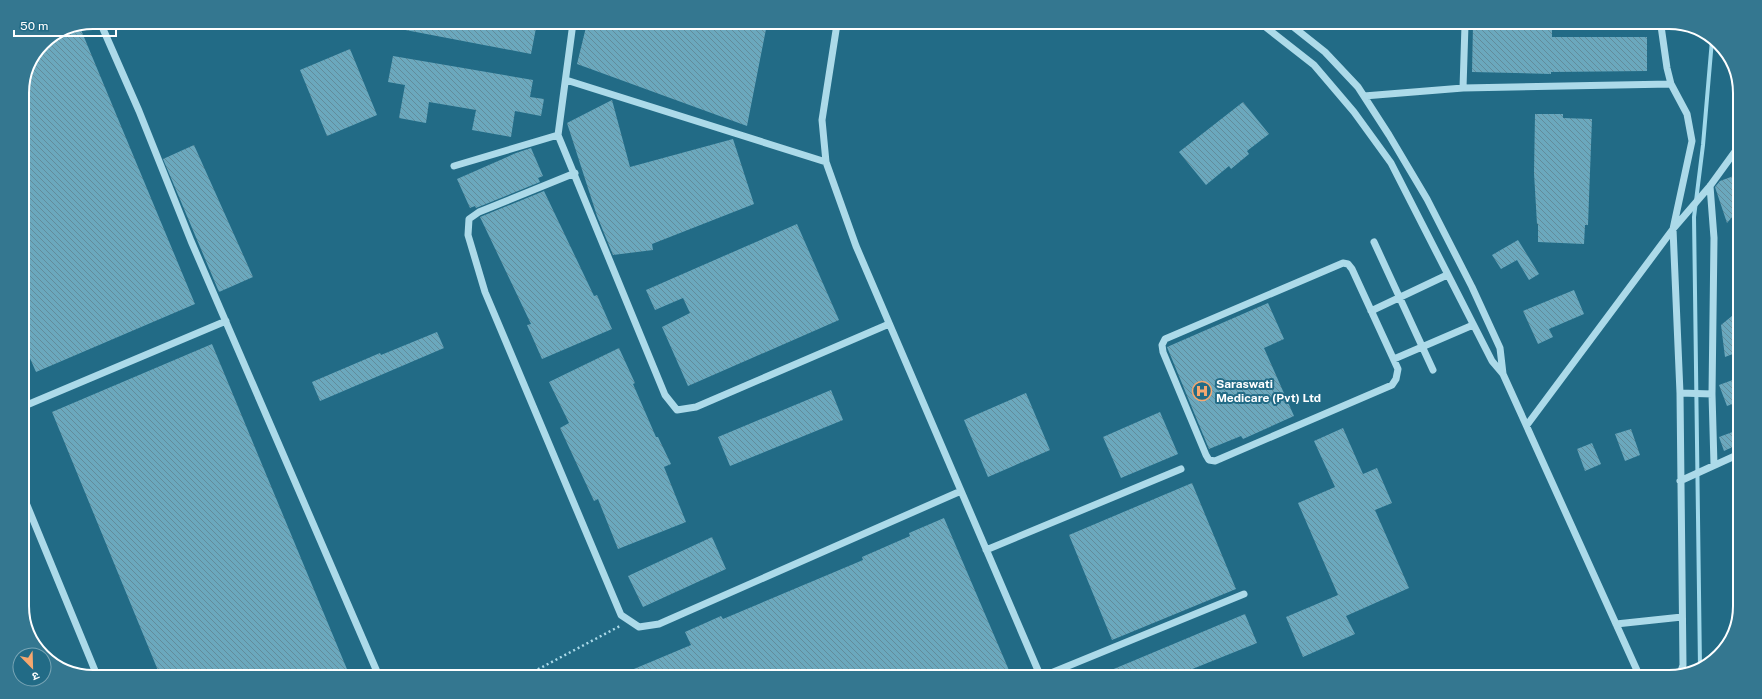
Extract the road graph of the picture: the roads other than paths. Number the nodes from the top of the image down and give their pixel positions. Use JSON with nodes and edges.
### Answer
{"nodes":[{"id":1,"x":103,"y":29,"type":"edge"},
{"id":2,"x":572,"y":29,"type":"edge"},
{"id":3,"x":836,"y":29,"type":"edge"},
{"id":4,"x":1268,"y":29,"type":"edge"},
{"id":5,"x":1296,"y":29,"type":"edge"},
{"id":6,"x":1466,"y":29,"type":"edge"},
{"id":7,"x":1661,"y":29,"type":"edge"},
{"id":8,"x":566,"y":80,"type":"junction"},
{"id":9,"x":1671,"y":84,"type":"junction"},
{"id":10,"x":1463,"y":88,"type":"junction"},
{"id":11,"x":1364,"y":96,"type":"junction"},
{"id":12,"x":558,"y":135,"type":"junction"},
{"id":13,"x":1733,"y":154,"type":"edge"},
{"id":14,"x":826,"y":162,"type":"junction"},
{"id":15,"x":454,"y":166,"type":"dead end"},
{"id":16,"x":575,"y":173,"type":"junction"},
{"id":17,"x":1710,"y":186,"type":"junction"},
{"id":18,"x":1673,"y":229,"type":"junction"},
{"id":19,"x":1374,"y":242,"type":"dead end"},
{"id":20,"x":1447,"y":275,"type":"junction"},
{"id":21,"x":1400,"y":297,"type":"junction"},
{"id":22,"x":1371,"y":311,"type":"junction"},
{"id":23,"x":226,"y":321,"type":"junction"},
{"id":24,"x":889,"y":324,"type":"junction"},
{"id":25,"x":1473,"y":325,"type":"junction"},
{"id":26,"x":1422,"y":347,"type":"junction"},
{"id":27,"x":1394,"y":359,"type":"junction"},
{"id":28,"x":1433,"y":370,"type":"dead end"},
{"id":29,"x":1503,"y":374,"type":"junction"},
{"id":30,"x":1680,"y":394,"type":"junction"},
{"id":31,"x":1712,"y":394,"type":"junction"},
{"id":32,"x":29,"y":404,"type":"edge"},
{"id":33,"x":1527,"y":425,"type":"junction"},
{"id":34,"x":1733,"y":457,"type":"edge"},
{"id":35,"x":1714,"y":466,"type":"junction"},
{"id":36,"x":1181,"y":469,"type":"dead end"},
{"id":37,"x":1680,"y":481,"type":"junction"},
{"id":38,"x":961,"y":491,"type":"junction"},
{"id":39,"x":29,"y":510,"type":"edge"},
{"id":40,"x":986,"y":550,"type":"junction"},
{"id":41,"x":1244,"y":594,"type":"dead end"},
{"id":42,"x":1682,"y":617,"type":"junction"},
{"id":43,"x":1616,"y":624,"type":"junction"},
{"id":44,"x":1682,"y":668,"type":"edge"},
{"id":45,"x":95,"y":670,"type":"edge"},
{"id":46,"x":376,"y":670,"type":"edge"},
{"id":47,"x":1037,"y":670,"type":"edge"},
{"id":48,"x":1060,"y":670,"type":"edge"},
{"id":49,"x":1637,"y":670,"type":"edge"}],
"edges":[{"from":1,"to":23,"type":"street"},
{"from":2,"to":8,"type":"street"},
{"from":3,"to":14,"type":"street"},
{"from":4,"to":20,"type":"street"},
{"from":5,"to":11,"type":"street"},
{"from":6,"to":10,"type":"street"},
{"from":7,"to":9,"type":"street"},
{"from":8,"to":12,"type":"street"},
{"from":8,"to":14,"type":"street"},
{"from":9,"to":10,"type":"street"},
{"from":9,"to":18,"type":"street"},
{"from":10,"to":11,"type":"street"},
{"from":11,"to":29,"type":"street"},
{"from":12,"to":15,"type":"street"},
{"from":12,"to":16,"type":"street"},
{"from":13,"to":17,"type":"street"},
{"from":14,"to":24,"type":"street"},
{"from":16,"to":24,"type":"street"},
{"from":16,"to":38,"type":"street"},
{"from":17,"to":18,"type":"street"},
{"from":17,"to":31,"type":"street"},
{"from":18,"to":30,"type":"street"},
{"from":18,"to":33,"type":"street"},
{"from":19,"to":21,"type":"street"},
{"from":20,"to":21,"type":"street"},
{"from":20,"to":25,"type":"street"},
{"from":21,"to":22,"type":"street"},
{"from":21,"to":26,"type":"street"},
{"from":22,"to":27,"type":"street"},
{"from":22,"to":27,"type":"street"},
{"from":23,"to":32,"type":"street"},
{"from":23,"to":46,"type":"street"},
{"from":24,"to":38,"type":"street"},
{"from":25,"to":26,"type":"street"},
{"from":25,"to":29,"type":"street"},
{"from":26,"to":27,"type":"street"},
{"from":26,"to":28,"type":"street"},
{"from":29,"to":33,"type":"street"},
{"from":30,"to":31,"type":"street"},
{"from":30,"to":37,"type":"street"},
{"from":31,"to":35,"type":"street"},
{"from":33,"to":43,"type":"street"},
{"from":34,"to":35,"type":"street"},
{"from":35,"to":37,"type":"street"},
{"from":36,"to":40,"type":"street"},
{"from":37,"to":42,"type":"street"},
{"from":38,"to":40,"type":"street"},
{"from":39,"to":45,"type":"street"},
{"from":40,"to":47,"type":"street"},
{"from":41,"to":48,"type":"street"},
{"from":42,"to":43,"type":"street"},
{"from":42,"to":44,"type":"street"},
{"from":43,"to":49,"type":"street"}]}
